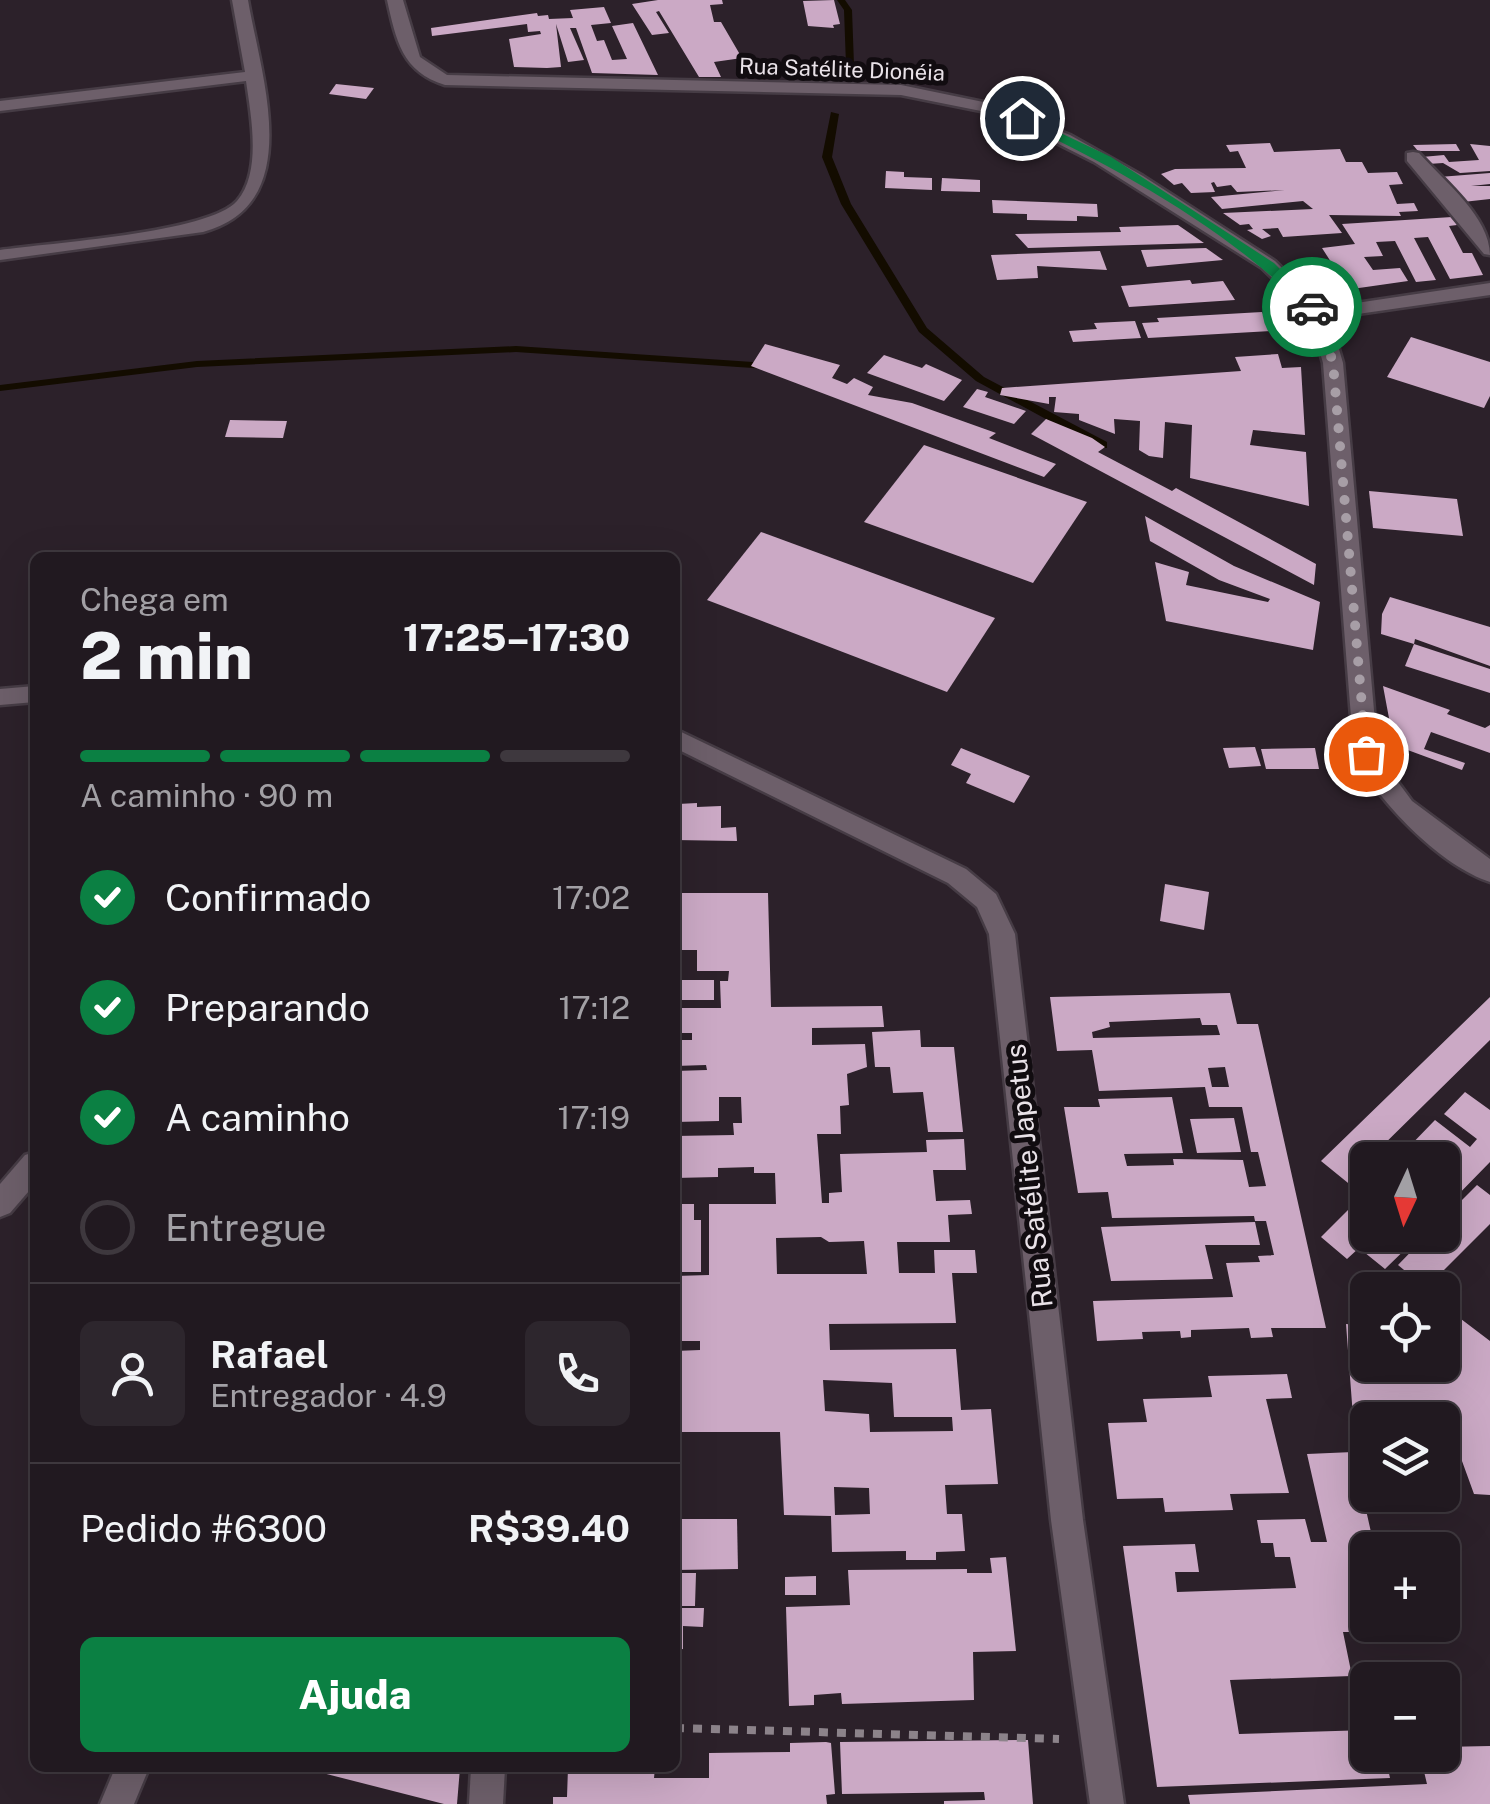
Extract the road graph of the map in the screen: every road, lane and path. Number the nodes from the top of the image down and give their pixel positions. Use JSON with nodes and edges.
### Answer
{"nodes":[{"id":1,"x":240,"y":0,"type":"edge"},
{"id":2,"x":395,"y":0,"type":"edge"},
{"id":3,"x":251,"y":76,"type":"junction"},
{"id":4,"x":0,"y":106,"type":"edge"},
{"id":5,"x":1413,"y":157,"type":"dead end"},
{"id":6,"x":1490,"y":250,"type":"edge"},
{"id":7,"x":0,"y":255,"type":"edge"},
{"id":8,"x":1490,"y":289,"type":"edge"},
{"id":9,"x":1318,"y":314,"type":"junction"},
{"id":10,"x":30,"y":694,"type":"edge"},
{"id":11,"x":0,"y":697,"type":"edge"},
{"id":12,"x":680,"y":740,"type":"edge"},
{"id":13,"x":1490,"y":872,"type":"edge"},
{"id":14,"x":30,"y":1170,"type":"edge"},
{"id":15,"x":0,"y":1204,"type":"edge"},
{"id":16,"x":680,"y":1728,"type":"edge"},
{"id":17,"x":1098,"y":1740,"type":"junction"},
{"id":18,"x":130,"y":1772,"type":"edge"},
{"id":19,"x":488,"y":1772,"type":"edge"},
{"id":20,"x":117,"y":1804,"type":"edge"},
{"id":21,"x":486,"y":1804,"type":"edge"},
{"id":22,"x":1107,"y":1804,"type":"edge"}],
"edges":[{"from":1,"to":3,"type":"street"},
{"from":2,"to":9,"type":"street","name":"Rua Satélite Dionéia"},
{"from":3,"to":4,"type":"street"},
{"from":3,"to":7,"type":"street"},
{"from":5,"to":6,"type":"street"},
{"from":8,"to":9,"type":"street"},
{"from":9,"to":13,"type":"street","name":"Rua Satélite Dionéia"},
{"from":10,"to":11,"type":"street"},
{"from":12,"to":17,"type":"street","name":"Rua Satélite Japetus"},
{"from":14,"to":15,"type":"street"},
{"from":16,"to":17,"type":"path"},
{"from":17,"to":22,"type":"street","name":"Rua Satélite Japetus"},
{"from":18,"to":20,"type":"street"},
{"from":19,"to":21,"type":"street"}]}
